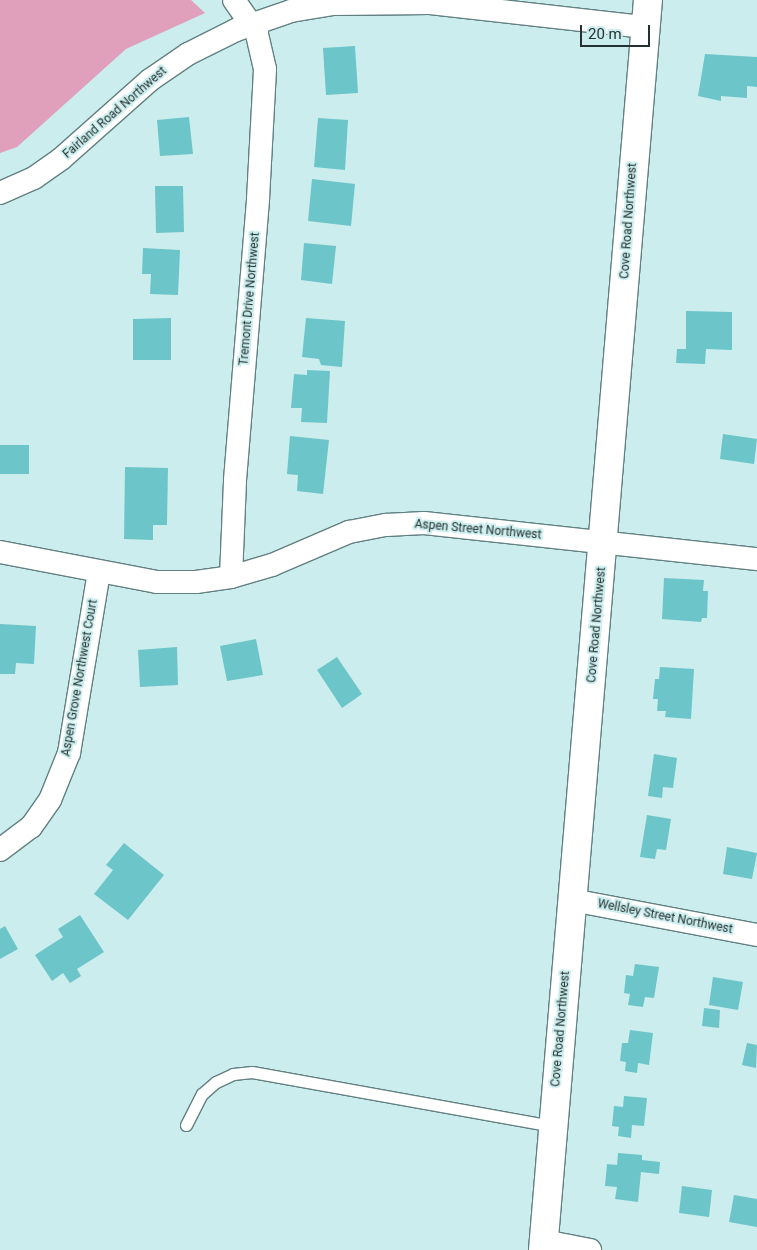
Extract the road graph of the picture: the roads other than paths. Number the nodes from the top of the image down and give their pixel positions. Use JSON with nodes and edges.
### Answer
{"nodes":[{"id":1,"x":234,"y":0,"type":"edge"},
{"id":2,"x":648,"y":0,"type":"edge"},
{"id":3,"x":448,"y":3,"type":"edge"},
{"id":4,"x":252,"y":24,"type":"junction"},
{"id":5,"x":645,"y":27,"type":"junction"},
{"id":6,"x":0,"y":193,"type":"edge"},
{"id":7,"x":604,"y":541,"type":"junction"},
{"id":8,"x":0,"y":552,"type":"edge"},
{"id":9,"x":757,"y":560,"type":"edge"},
{"id":10,"x":99,"y":572,"type":"junction"},
{"id":11,"x":231,"y":576,"type":"junction"},
{"id":12,"x":0,"y":850,"type":"edge"},
{"id":13,"x":572,"y":900,"type":"junction"},
{"id":14,"x":757,"y":935,"type":"edge"},
{"id":15,"x":186,"y":1125,"type":"dead end"},
{"id":16,"x":553,"y":1126,"type":"junction"},
{"id":17,"x":543,"y":1246,"type":"edge"},
{"id":18,"x":590,"y":1250,"type":"edge"}],
"edges":[{"from":1,"to":4,"type":"street","name":"Tremont Drive Northwest"},
{"from":2,"to":5,"type":"main road","name":"Cove Road Northwest"},
{"from":3,"to":4,"type":"street","name":"Fairland Road Northwest"},
{"from":3,"to":5,"type":"street","name":"Fairland Road Northwest"},
{"from":4,"to":6,"type":"street","name":"Fairland Road Northwest"},
{"from":4,"to":11,"type":"street","name":"Tremont Drive Northwest"},
{"from":5,"to":7,"type":"main road","name":"Cove Road Northwest"},
{"from":7,"to":9,"type":"street","name":"Aspen Street Northwest"},
{"from":7,"to":11,"type":"street","name":"Aspen Street Northwest"},
{"from":7,"to":13,"type":"main road","name":"Cove Road Northwest"},
{"from":8,"to":10,"type":"street","name":"Aspen Street Northwest"},
{"from":10,"to":11,"type":"street","name":"Aspen Street Northwest"},
{"from":10,"to":12,"type":"street","name":"Aspen Grove Northwest Court"},
{"from":13,"to":14,"type":"street","name":"Wellsley Street Northwest"},
{"from":13,"to":16,"type":"main road","name":"Cove Road Northwest"},
{"from":15,"to":16,"type":"lane"},
{"from":16,"to":17,"type":"main road","name":"Cove Road Northwest"},
{"from":17,"to":18,"type":"street"}]}
